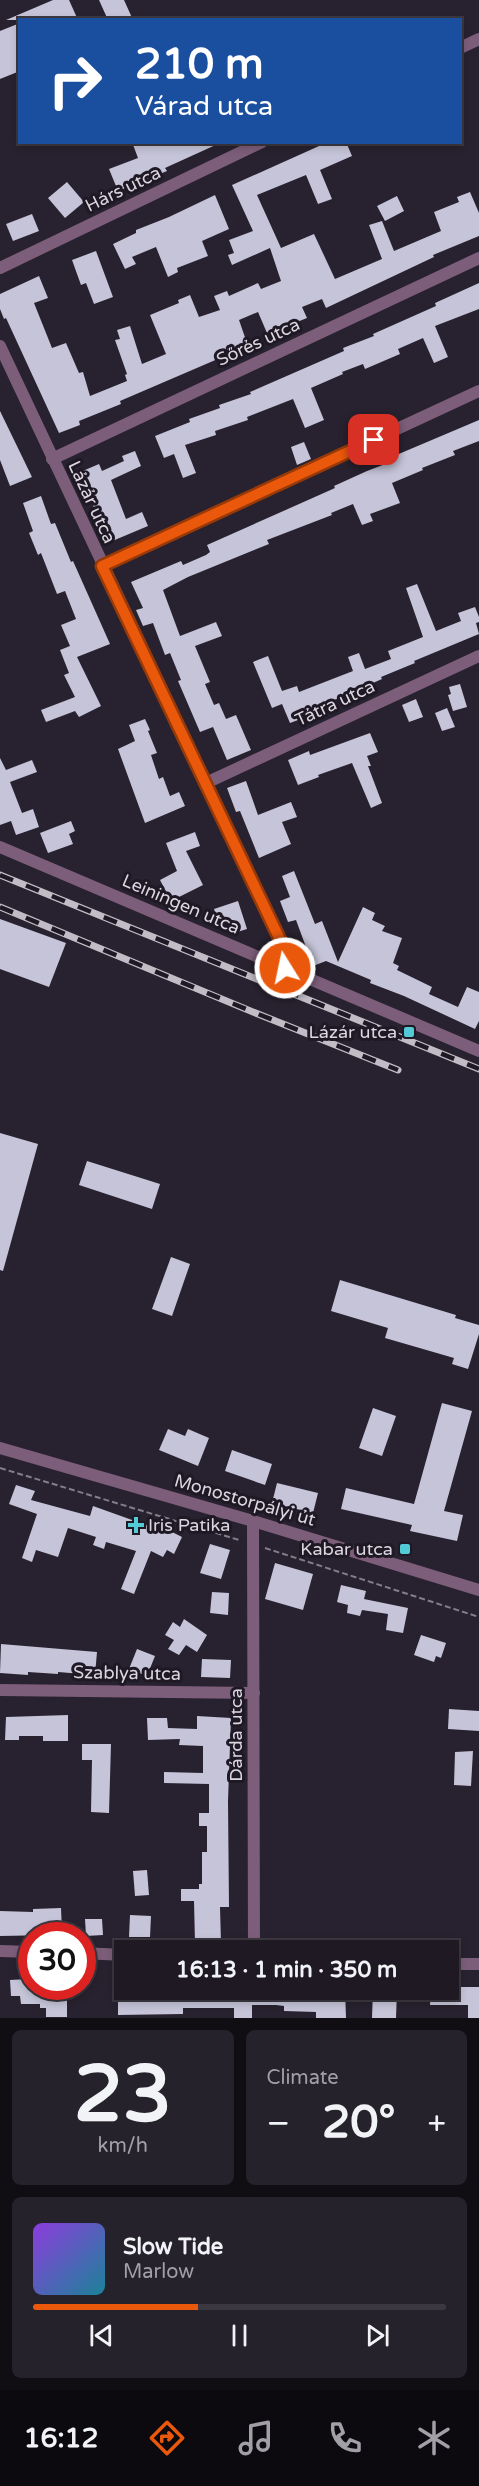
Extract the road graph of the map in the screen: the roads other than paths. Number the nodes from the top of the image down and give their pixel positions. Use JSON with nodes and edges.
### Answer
{"nodes":[{"id":1,"x":479,"y":39,"type":"edge"},
{"id":2,"x":462,"y":47,"type":"edge"},
{"id":3,"x":258,"y":144,"type":"edge"},
{"id":4,"x":479,"y":258,"type":"edge"},
{"id":5,"x":0,"y":268,"type":"edge"},
{"id":6,"x":0,"y":346,"type":"edge"},
{"id":7,"x":479,"y":391,"type":"edge"},
{"id":8,"x":52,"y":459,"type":"junction"},
{"id":9,"x":102,"y":566,"type":"junction"},
{"id":10,"x":479,"y":656,"type":"edge"},
{"id":11,"x":206,"y":783,"type":"junction"},
{"id":12,"x":0,"y":847,"type":"edge"},
{"id":13,"x":285,"y":968,"type":"junction"},
{"id":14,"x":479,"y":1052,"type":"edge"},
{"id":15,"x":0,"y":1448,"type":"edge"},
{"id":16,"x":253,"y":1521,"type":"junction"},
{"id":17,"x":479,"y":1590,"type":"edge"},
{"id":18,"x":0,"y":1690,"type":"edge"},
{"id":19,"x":254,"y":1693,"type":"junction"},
{"id":20,"x":254,"y":1940,"type":"edge"},
{"id":21,"x":0,"y":1951,"type":"edge"},
{"id":22,"x":18,"y":1952,"type":"edge"},
{"id":23,"x":96,"y":1953,"type":"edge"},
{"id":24,"x":114,"y":1954,"type":"edge"},
{"id":25,"x":459,"y":1964,"type":"edge"},
{"id":26,"x":479,"y":1964,"type":"edge"}],
"edges":[{"from":1,"to":2,"type":"street"},
{"from":3,"to":5,"type":"street","name":"Hárs utca"},
{"from":4,"to":8,"type":"street","name":"Sőrés utca"},
{"from":6,"to":8,"type":"street","name":"Lázár utca"},
{"from":7,"to":9,"type":"street"},
{"from":8,"to":9,"type":"street","name":"Lázár utca"},
{"from":9,"to":11,"type":"street","name":"Lázár utca"},
{"from":10,"to":11,"type":"street","name":"Tátra utca"},
{"from":11,"to":13,"type":"street","name":"Lázár utca"},
{"from":12,"to":13,"type":"street","name":"Leiningen utca"},
{"from":13,"to":14,"type":"street","name":"Leiningen utca"},
{"from":15,"to":16,"type":"street","name":"Monostorpályi út"},
{"from":16,"to":17,"type":"street","name":"Monostorpályi út"},
{"from":16,"to":19,"type":"street","name":"Dárda utca"},
{"from":18,"to":19,"type":"street","name":"Szablya utca"},
{"from":19,"to":20,"type":"street","name":"Dárda utca"},
{"from":21,"to":22,"type":"street"},
{"from":23,"to":24,"type":"street"},
{"from":25,"to":26,"type":"street"}]}
